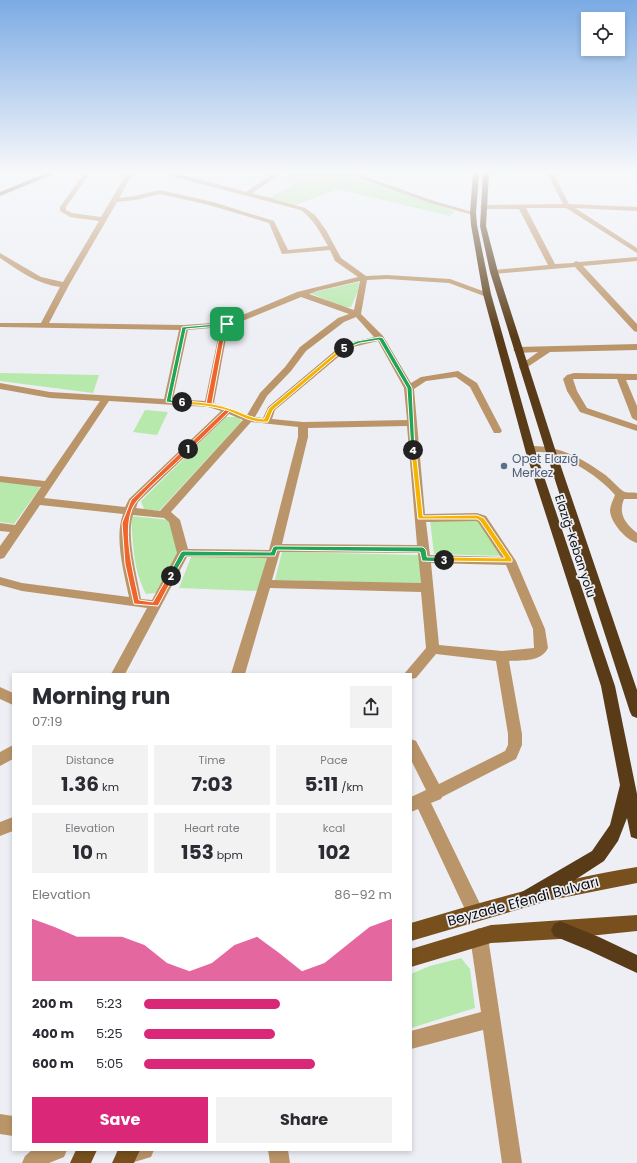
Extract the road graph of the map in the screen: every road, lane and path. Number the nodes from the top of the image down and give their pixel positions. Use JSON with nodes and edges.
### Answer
{"nodes":[{"id":1,"x":99,"y":227,"type":"edge"},
{"id":2,"x":274,"y":227,"type":"edge"},
{"id":3,"x":321,"y":227,"type":"edge"},
{"id":4,"x":475,"y":227,"type":"edge"},
{"id":5,"x":483,"y":227,"type":"edge"},
{"id":6,"x":532,"y":227,"type":"edge"},
{"id":7,"x":600,"y":227,"type":"edge"},
{"id":8,"x":332,"y":248,"type":"junction"},
{"id":9,"x":637,"y":251,"type":"edge"},
{"id":10,"x":0,"y":255,"type":"edge"},
{"id":11,"x":637,"y":259,"type":"edge"},
{"id":12,"x":576,"y":264,"type":"junction"},
{"id":13,"x":553,"y":267,"type":"junction"},
{"id":14,"x":494,"y":272,"type":"junction"},
{"id":15,"x":364,"y":278,"type":"junction"},
{"id":16,"x":65,"y":285,"type":"junction"},
{"id":17,"x":300,"y":294,"type":"junction"},
{"id":18,"x":487,"y":294,"type":"junction"},
{"id":19,"x":357,"y":314,"type":"junction"},
{"id":20,"x":227,"y":324,"type":"junction"},
{"id":21,"x":0,"y":325,"type":"edge"},
{"id":22,"x":44,"y":325,"type":"junction"},
{"id":23,"x":184,"y":328,"type":"junction"},
{"id":24,"x":637,"y":330,"type":"edge"},
{"id":25,"x":380,"y":338,"type":"junction"},
{"id":26,"x":637,"y":347,"type":"edge"},
{"id":27,"x":548,"y":349,"type":"junction"},
{"id":28,"x":517,"y":350,"type":"junction"},
{"id":29,"x":523,"y":367,"type":"junction"},
{"id":30,"x":620,"y":376,"type":"junction"},
{"id":31,"x":637,"y":377,"type":"edge"},
{"id":32,"x":0,"y":386,"type":"edge"},
{"id":33,"x":409,"y":388,"type":"junction"},
{"id":34,"x":106,"y":399,"type":"junction"},
{"id":35,"x":168,"y":401,"type":"junction"},
{"id":36,"x":209,"y":404,"type":"junction"},
{"id":37,"x":228,"y":410,"type":"junction"},
{"id":38,"x":637,"y":418,"type":"edge"},
{"id":39,"x":249,"y":419,"type":"junction"},
{"id":40,"x":266,"y":421,"type":"junction"},
{"id":41,"x":412,"y":423,"type":"junction"},
{"id":42,"x":303,"y":425,"type":"junction"},
{"id":43,"x":637,"y":428,"type":"edge"},
{"id":44,"x":497,"y":431,"type":"dead end"},
{"id":45,"x":530,"y":449,"type":"junction"},
{"id":46,"x":550,"y":449,"type":"junction"},
{"id":47,"x":0,"y":479,"type":"edge"},
{"id":48,"x":49,"y":485,"type":"junction"},
{"id":49,"x":620,"y":496,"type":"junction"},
{"id":50,"x":637,"y":496,"type":"edge"},
{"id":51,"x":38,"y":501,"type":"junction"},
{"id":52,"x":130,"y":511,"type":"junction"},
{"id":53,"x":162,"y":515,"type":"junction"},
{"id":54,"x":420,"y":518,"type":"junction"},
{"id":55,"x":0,"y":527,"type":"edge"},
{"id":56,"x":19,"y":529,"type":"junction"},
{"id":57,"x":637,"y":539,"type":"edge"},
{"id":58,"x":274,"y":551,"type":"junction"},
{"id":59,"x":183,"y":553,"type":"junction"},
{"id":60,"x":424,"y":554,"type":"junction"},
{"id":61,"x":0,"y":555,"type":"edge"},
{"id":62,"x":510,"y":561,"type":"junction"},
{"id":63,"x":0,"y":581,"type":"edge"},
{"id":64,"x":265,"y":584,"type":"junction"},
{"id":65,"x":427,"y":588,"type":"junction"},
{"id":66,"x":136,"y":602,"type":"junction"},
{"id":67,"x":155,"y":605,"type":"junction"},
{"id":68,"x":433,"y":649,"type":"junction"},
{"id":69,"x":502,"y":656,"type":"junction"},
{"id":70,"x":119,"y":673,"type":"edge"},
{"id":71,"x":238,"y":673,"type":"edge"},
{"id":72,"x":412,"y":673,"type":"edge"},
{"id":73,"x":0,"y":693,"type":"edge"},
{"id":74,"x":12,"y":699,"type":"edge"},
{"id":75,"x":637,"y":712,"type":"edge"},
{"id":76,"x":412,"y":750,"type":"edge"},
{"id":77,"x":12,"y":752,"type":"edge"},
{"id":78,"x":0,"y":760,"type":"edge"},
{"id":79,"x":627,"y":782,"type":"junction"},
{"id":80,"x":423,"y":800,"type":"edge"},
{"id":81,"x":12,"y":824,"type":"edge"},
{"id":82,"x":0,"y":829,"type":"edge"},
{"id":83,"x":637,"y":832,"type":"edge"},
{"id":84,"x":637,"y":875,"type":"edge"},
{"id":85,"x":526,"y":899,"type":"junction"},
{"id":86,"x":475,"y":912,"type":"junction"},
{"id":87,"x":637,"y":923,"type":"edge"},
{"id":88,"x":560,"y":930,"type":"junction"},
{"id":89,"x":412,"y":932,"type":"edge"},
{"id":90,"x":479,"y":937,"type":"junction"},
{"id":91,"x":412,"y":958,"type":"edge"},
{"id":92,"x":637,"y":964,"type":"edge"},
{"id":93,"x":491,"y":1019,"type":"junction"},
{"id":94,"x":412,"y":1040,"type":"edge"},
{"id":95,"x":0,"y":1124,"type":"edge"},
{"id":96,"x":12,"y":1126,"type":"edge"},
{"id":97,"x":86,"y":1151,"type":"edge"},
{"id":98,"x":278,"y":1151,"type":"edge"},
{"id":99,"x":80,"y":1163,"type":"edge"},
{"id":100,"x":280,"y":1163,"type":"edge"},
{"id":101,"x":512,"y":1163,"type":"edge"}],
"edges":[{"from":1,"to":16,"type":"street"},
{"from":2,"to":8,"type":"street"},
{"from":3,"to":8,"type":"street"},
{"from":4,"to":18,"type":"highway","name":"Elazığ-Keban yolu"},
{"from":5,"to":14,"type":"highway","name":"Elazığ-Keban yolu"},
{"from":6,"to":13,"type":"street"},
{"from":7,"to":9,"type":"street"},
{"from":8,"to":15,"type":"street"},
{"from":10,"to":16,"type":"street"},
{"from":11,"to":12,"type":"street"},
{"from":12,"to":13,"type":"street"},
{"from":12,"to":24,"type":"street"},
{"from":13,"to":14,"type":"street"},
{"from":14,"to":28,"type":"highway","name":"Elazığ-Keban yolu"},
{"from":15,"to":17,"type":"street"},
{"from":15,"to":18,"type":"street"},
{"from":15,"to":19,"type":"street"},
{"from":16,"to":22,"type":"street"},
{"from":17,"to":19,"type":"street"},
{"from":17,"to":20,"type":"street"},
{"from":18,"to":45,"type":"highway","name":"Elazığ-Keban yolu"},
{"from":19,"to":25,"type":"street"},
{"from":19,"to":39,"type":"street"},
{"from":20,"to":23,"type":"street"},
{"from":20,"to":36,"type":"street"},
{"from":21,"to":22,"type":"street"},
{"from":22,"to":23,"type":"street"},
{"from":23,"to":35,"type":"street"},
{"from":25,"to":33,"type":"street"},
{"from":25,"to":40,"type":"street"},
{"from":26,"to":27,"type":"street"},
{"from":27,"to":28,"type":"street"},
{"from":27,"to":29,"type":"street"},
{"from":28,"to":29,"type":"highway","name":"Elazığ-Keban yolu"},
{"from":29,"to":46,"type":"highway","name":"Elazığ-Keban yolu"},
{"from":30,"to":31,"type":"street"},
{"from":30,"to":38,"type":"street"},
{"from":30,"to":43,"type":"street"},
{"from":32,"to":34,"type":"street"},
{"from":33,"to":41,"type":"street"},
{"from":33,"to":44,"type":"street"},
{"from":34,"to":35,"type":"street"},
{"from":34,"to":48,"type":"street"},
{"from":35,"to":36,"type":"street"},
{"from":36,"to":37,"type":"street"},
{"from":37,"to":39,"type":"street"},
{"from":37,"to":52,"type":"street"},
{"from":39,"to":40,"type":"street"},
{"from":39,"to":53,"type":"street"},
{"from":40,"to":42,"type":"street"},
{"from":41,"to":42,"type":"street"},
{"from":41,"to":54,"type":"street"},
{"from":42,"to":58,"type":"street"},
{"from":45,"to":46,"type":"street"},
{"from":45,"to":79,"type":"highway","name":"Elazığ-Keban yolu"},
{"from":46,"to":49,"type":"street"},
{"from":46,"to":75,"type":"highway","name":"Elazığ-Keban yolu"},
{"from":47,"to":48,"type":"street"},
{"from":48,"to":51,"type":"street"},
{"from":49,"to":50,"type":"street"},
{"from":49,"to":57,"type":"street"},
{"from":51,"to":52,"type":"street"},
{"from":51,"to":56,"type":"street"},
{"from":52,"to":53,"type":"street"},
{"from":52,"to":66,"type":"street"},
{"from":53,"to":59,"type":"street"},
{"from":54,"to":60,"type":"street"},
{"from":54,"to":62,"type":"street"},
{"from":55,"to":56,"type":"street"},
{"from":56,"to":61,"type":"street"},
{"from":58,"to":59,"type":"street"},
{"from":58,"to":60,"type":"street"},
{"from":58,"to":64,"type":"street"},
{"from":59,"to":67,"type":"street"},
{"from":60,"to":62,"type":"street"},
{"from":60,"to":65,"type":"street"},
{"from":62,"to":69,"type":"street"},
{"from":63,"to":66,"type":"street"},
{"from":64,"to":65,"type":"street"},
{"from":64,"to":71,"type":"street"},
{"from":65,"to":68,"type":"street"},
{"from":66,"to":67,"type":"street"},
{"from":67,"to":70,"type":"street"},
{"from":68,"to":69,"type":"street"},
{"from":68,"to":72,"type":"street"},
{"from":69,"to":80,"type":"street"},
{"from":73,"to":74,"type":"street"},
{"from":76,"to":80,"type":"street"},
{"from":77,"to":78,"type":"street"},
{"from":79,"to":83,"type":"highway","name":"Elazığ-Keban yolu"},
{"from":79,"to":85,"type":"highway"},
{"from":80,"to":86,"type":"street"},
{"from":81,"to":82,"type":"street"},
{"from":84,"to":85,"type":"main road","name":"Beyzade Efendi Bulvarı"},
{"from":85,"to":86,"type":"main road","name":"Beyzade Efendi Bulvarı"},
{"from":86,"to":89,"type":"main road","name":"Beyzade Efendi Bulvarı"},
{"from":87,"to":88,"type":"main road","name":"Beyzade Efendi Bulvarı"},
{"from":88,"to":90,"type":"main road","name":"Beyzade Efendi Bulvarı"},
{"from":88,"to":92,"type":"highway"},
{"from":90,"to":91,"type":"main road","name":"Beyzade Efendi Bulvarı"},
{"from":90,"to":93,"type":"street"},
{"from":93,"to":94,"type":"street"},
{"from":93,"to":101,"type":"street"},
{"from":95,"to":96,"type":"street"},
{"from":97,"to":99,"type":"main road"},
{"from":98,"to":100,"type":"street"}]}
